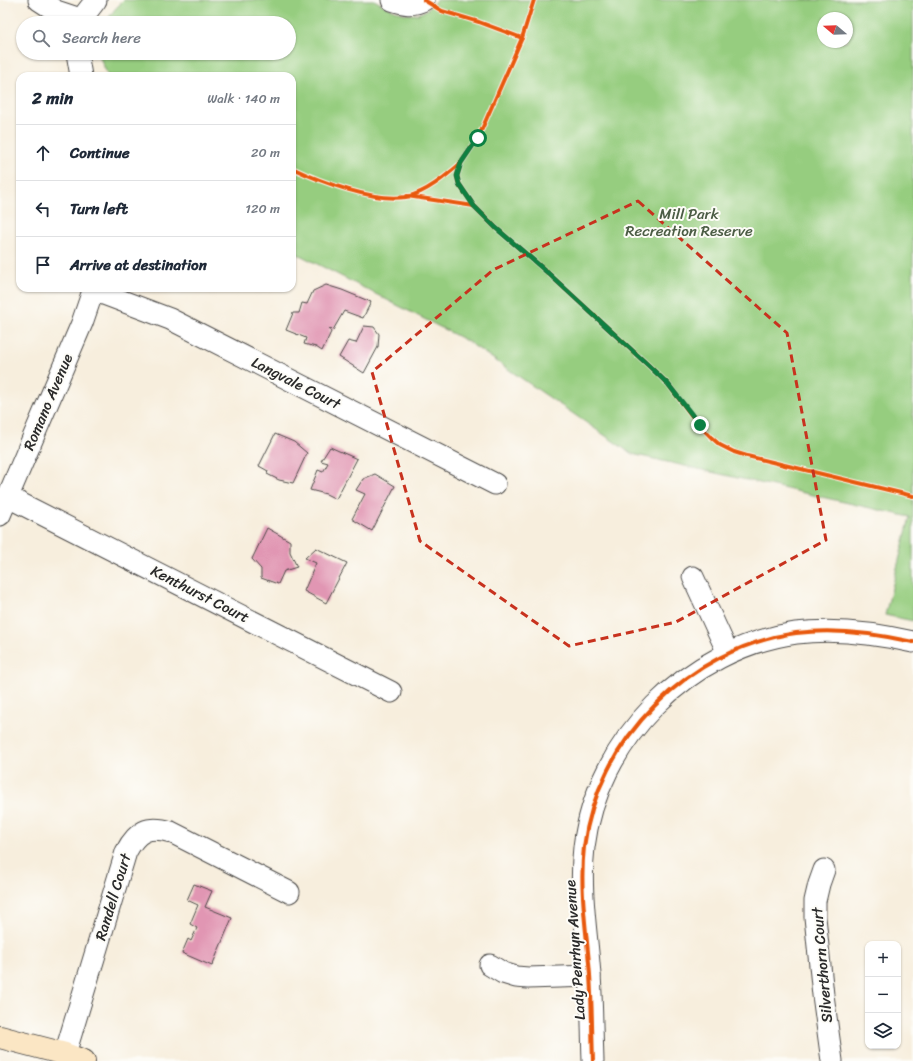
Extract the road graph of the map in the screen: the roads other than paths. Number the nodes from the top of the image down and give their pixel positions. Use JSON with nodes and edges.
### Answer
{"nodes":[{"id":1,"x":26,"y":0,"type":"edge"},
{"id":2,"x":39,"y":0,"type":"edge"},
{"id":3,"x":96,"y":0,"type":"edge"},
{"id":4,"x":392,"y":0,"type":"edge"},
{"id":5,"x":424,"y":0,"type":"edge"},
{"id":6,"x":40,"y":16,"type":"edge"},
{"id":7,"x":69,"y":16,"type":"edge"},
{"id":8,"x":85,"y":16,"type":"edge"},
{"id":9,"x":78,"y":60,"type":"edge"},
{"id":10,"x":80,"y":72,"type":"edge"},
{"id":11,"x":93,"y":292,"type":"edge"},
{"id":12,"x":102,"y":292,"type":"edge"},
{"id":13,"x":495,"y":484,"type":"dead end"},
{"id":14,"x":4,"y":506,"type":"edge"},
{"id":15,"x":693,"y":577,"type":"dead end"},
{"id":16,"x":913,"y":642,"type":"edge"},
{"id":17,"x":728,"y":652,"type":"junction"},
{"id":18,"x":391,"y":692,"type":"dead end"},
{"id":19,"x":824,"y":870,"type":"dead end"},
{"id":20,"x":289,"y":892,"type":"dead end"},
{"id":21,"x":490,"y":965,"type":"dead end"},
{"id":22,"x":590,"y":976,"type":"junction"},
{"id":23,"x":0,"y":1037,"type":"edge"},
{"id":24,"x":74,"y":1057,"type":"edge"},
{"id":25,"x":593,"y":1061,"type":"edge"},
{"id":26,"x":832,"y":1061,"type":"edge"}],
"edges":[{"from":1,"to":6,"type":"street"},
{"from":2,"to":7,"type":"street"},
{"from":3,"to":8,"type":"street"},
{"from":4,"to":5,"type":"street"},
{"from":9,"to":10,"type":"street"},
{"from":11,"to":14,"type":"street","name":"Romano Avenue"},
{"from":12,"to":13,"type":"street","name":"Langvale Court"},
{"from":14,"to":18,"type":"street","name":"Kenthurst Court"},
{"from":15,"to":17,"type":"street"},
{"from":16,"to":17,"type":"street","name":"Lady Penrhyn Avenue"},
{"from":17,"to":22,"type":"street","name":"Lady Penrhyn Avenue"},
{"from":19,"to":26,"type":"street","name":"Silverthorn Court"},
{"from":20,"to":24,"type":"street","name":"Randell Court"},
{"from":21,"to":22,"type":"street"},
{"from":22,"to":25,"type":"street","name":"Lady Penrhyn Avenue"},
{"from":23,"to":24,"type":"street"}]}
